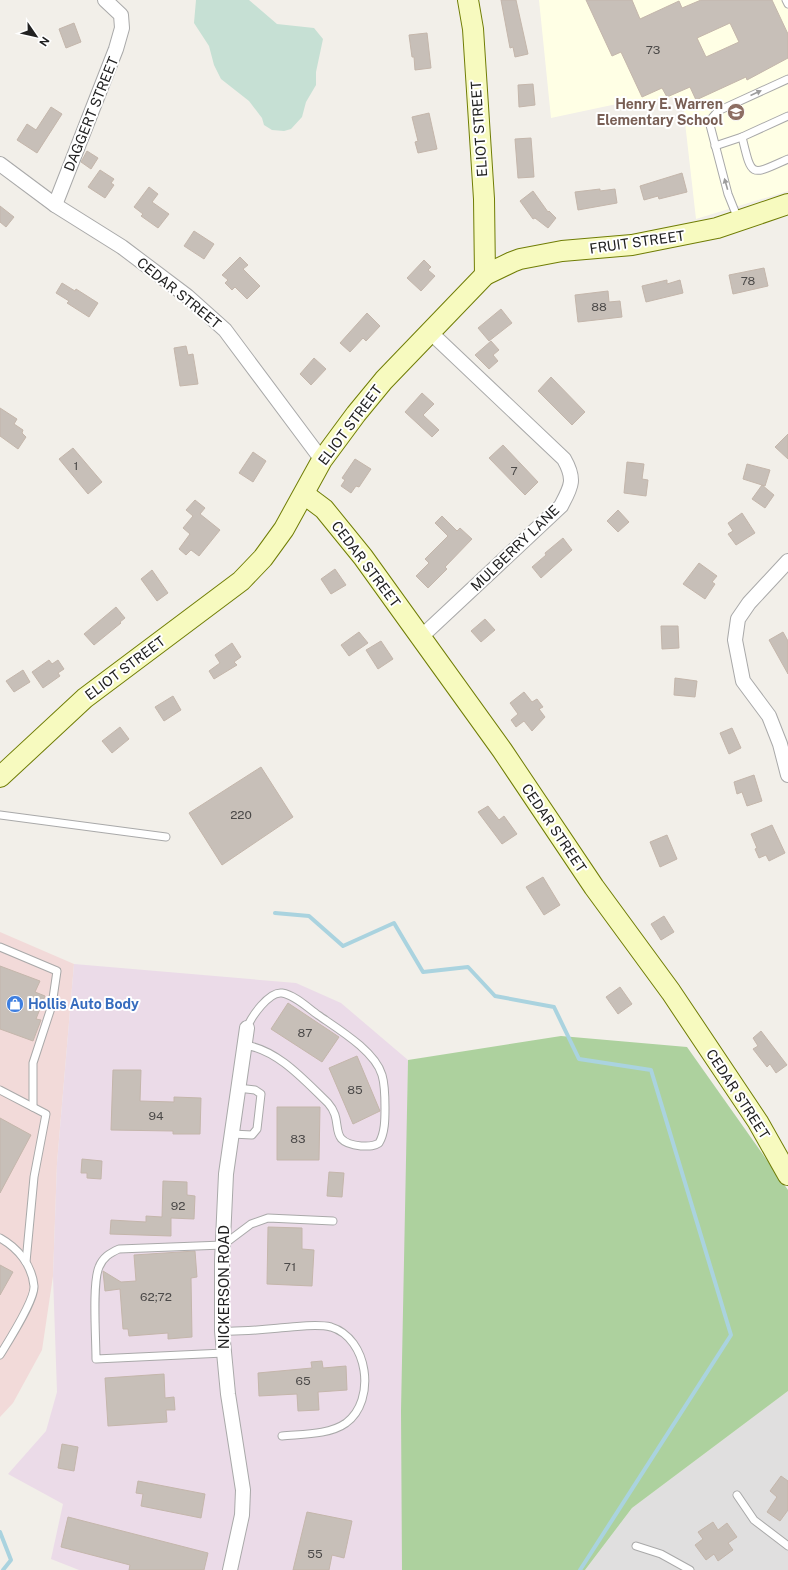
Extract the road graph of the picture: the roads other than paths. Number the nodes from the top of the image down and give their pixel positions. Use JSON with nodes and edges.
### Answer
{"nodes":[{"id":1,"x":105,"y":0,"type":"edge"},
{"id":2,"x":468,"y":0,"type":"edge"},
{"id":3,"x":786,"y":0,"type":"edge"},
{"id":4,"x":788,"y":4,"type":"edge"},
{"id":5,"x":788,"y":79,"type":"edge"},
{"id":6,"x":788,"y":116,"type":"edge"},
{"id":7,"x":742,"y":137,"type":"junction"},
{"id":8,"x":715,"y":146,"type":"junction"},
{"id":9,"x":788,"y":159,"type":"edge"},
{"id":10,"x":0,"y":164,"type":"edge"},
{"id":11,"x":55,"y":204,"type":"junction"},
{"id":12,"x":788,"y":204,"type":"edge"},
{"id":13,"x":738,"y":221,"type":"junction"},
{"id":14,"x":485,"y":275,"type":"junction"},
{"id":15,"x":430,"y":332,"type":"junction"},
{"id":16,"x":322,"y":460,"type":"junction"},
{"id":17,"x":304,"y":494,"type":"junction"},
{"id":18,"x":788,"y":561,"type":"edge"},
{"id":19,"x":421,"y":637,"type":"junction"},
{"id":20,"x":788,"y":775,"type":"edge"},
{"id":21,"x":0,"y":777,"type":"edge"},
{"id":22,"x":0,"y":815,"type":"edge"},
{"id":23,"x":166,"y":837,"type":"dead end"},
{"id":24,"x":0,"y":947,"type":"edge"},
{"id":25,"x":247,"y":1028,"type":"joint"},
{"id":26,"x":244,"y":1045,"type":"junction"},
{"id":27,"x":238,"y":1088,"type":"junction"},
{"id":28,"x":0,"y":1090,"type":"edge"},
{"id":29,"x":33,"y":1107,"type":"junction"},
{"id":30,"x":232,"y":1134,"type":"junction"},
{"id":31,"x":788,"y":1175,"type":"edge"},
{"id":32,"x":333,"y":1221,"type":"dead end"},
{"id":33,"x":0,"y":1238,"type":"edge"},
{"id":34,"x":223,"y":1245,"type":"junction"},
{"id":35,"x":26,"y":1262,"type":"junction"},
{"id":36,"x":222,"y":1331,"type":"junction"},
{"id":37,"x":224,"y":1353,"type":"junction"},
{"id":38,"x":0,"y":1355,"type":"edge"},
{"id":39,"x":282,"y":1436,"type":"dead end"},
{"id":40,"x":737,"y":1495,"type":"dead end"},
{"id":41,"x":636,"y":1546,"type":"dead end"},
{"id":42,"x":788,"y":1546,"type":"edge"},
{"id":43,"x":230,"y":1570,"type":"edge"},
{"id":44,"x":690,"y":1570,"type":"edge"}],
"edges":[{"from":1,"to":11,"type":"street","name":"DAGGERT STREET"},
{"from":2,"to":14,"type":"street","name":"ELIOT STREET"},
{"from":3,"to":4,"type":"lane"},
{"from":8,"to":5,"type":"lane","one_way":true},
{"from":6,"to":7,"type":"lane"},
{"from":7,"to":8,"type":"lane"},
{"from":7,"to":9,"type":"lane"},
{"from":13,"to":8,"type":"lane","one_way":true},
{"from":10,"to":11,"type":"street","name":"CEDAR STREET"},
{"from":11,"to":16,"type":"street","name":"CEDAR STREET"},
{"from":12,"to":13,"type":"street","name":"FRUIT STREET"},
{"from":13,"to":14,"type":"street","name":"FRUIT STREET"},
{"from":14,"to":15,"type":"street","name":"ELIOT STREET"},
{"from":15,"to":16,"type":"street","name":"ELIOT STREET"},
{"from":15,"to":19,"type":"street","name":"MULBERRY LANE"},
{"from":16,"to":17,"type":"street","name":"ELIOT STREET"},
{"from":17,"to":19,"type":"street","name":"CEDAR STREET"},
{"from":17,"to":21,"type":"street","name":"ELIOT STREET"},
{"from":18,"to":20,"type":"street"},
{"from":19,"to":31,"type":"street","name":"CEDAR STREET"},
{"from":22,"to":23,"type":"lane"},
{"from":24,"to":29,"type":"lane"},
{"from":25,"to":26,"type":"street","name":"NICKERSON ROAD"},
{"from":25,"to":26,"type":"lane"},
{"from":26,"to":27,"type":"street","name":"NICKERSON ROAD"},
{"from":27,"to":30,"type":"street","name":"NICKERSON ROAD"},
{"from":27,"to":30,"type":"lane"},
{"from":28,"to":29,"type":"lane"},
{"from":29,"to":35,"type":"lane"},
{"from":30,"to":34,"type":"street","name":"NICKERSON ROAD"},
{"from":32,"to":34,"type":"lane"},
{"from":33,"to":35,"type":"lane"},
{"from":34,"to":36,"type":"street","name":"NICKERSON ROAD"},
{"from":34,"to":37,"type":"lane"},
{"from":35,"to":38,"type":"lane"},
{"from":36,"to":37,"type":"street","name":"NICKERSON ROAD"},
{"from":36,"to":39,"type":"lane"},
{"from":37,"to":43,"type":"street","name":"NICKERSON ROAD"},
{"from":40,"to":42,"type":"lane"},
{"from":41,"to":44,"type":"lane"}]}
